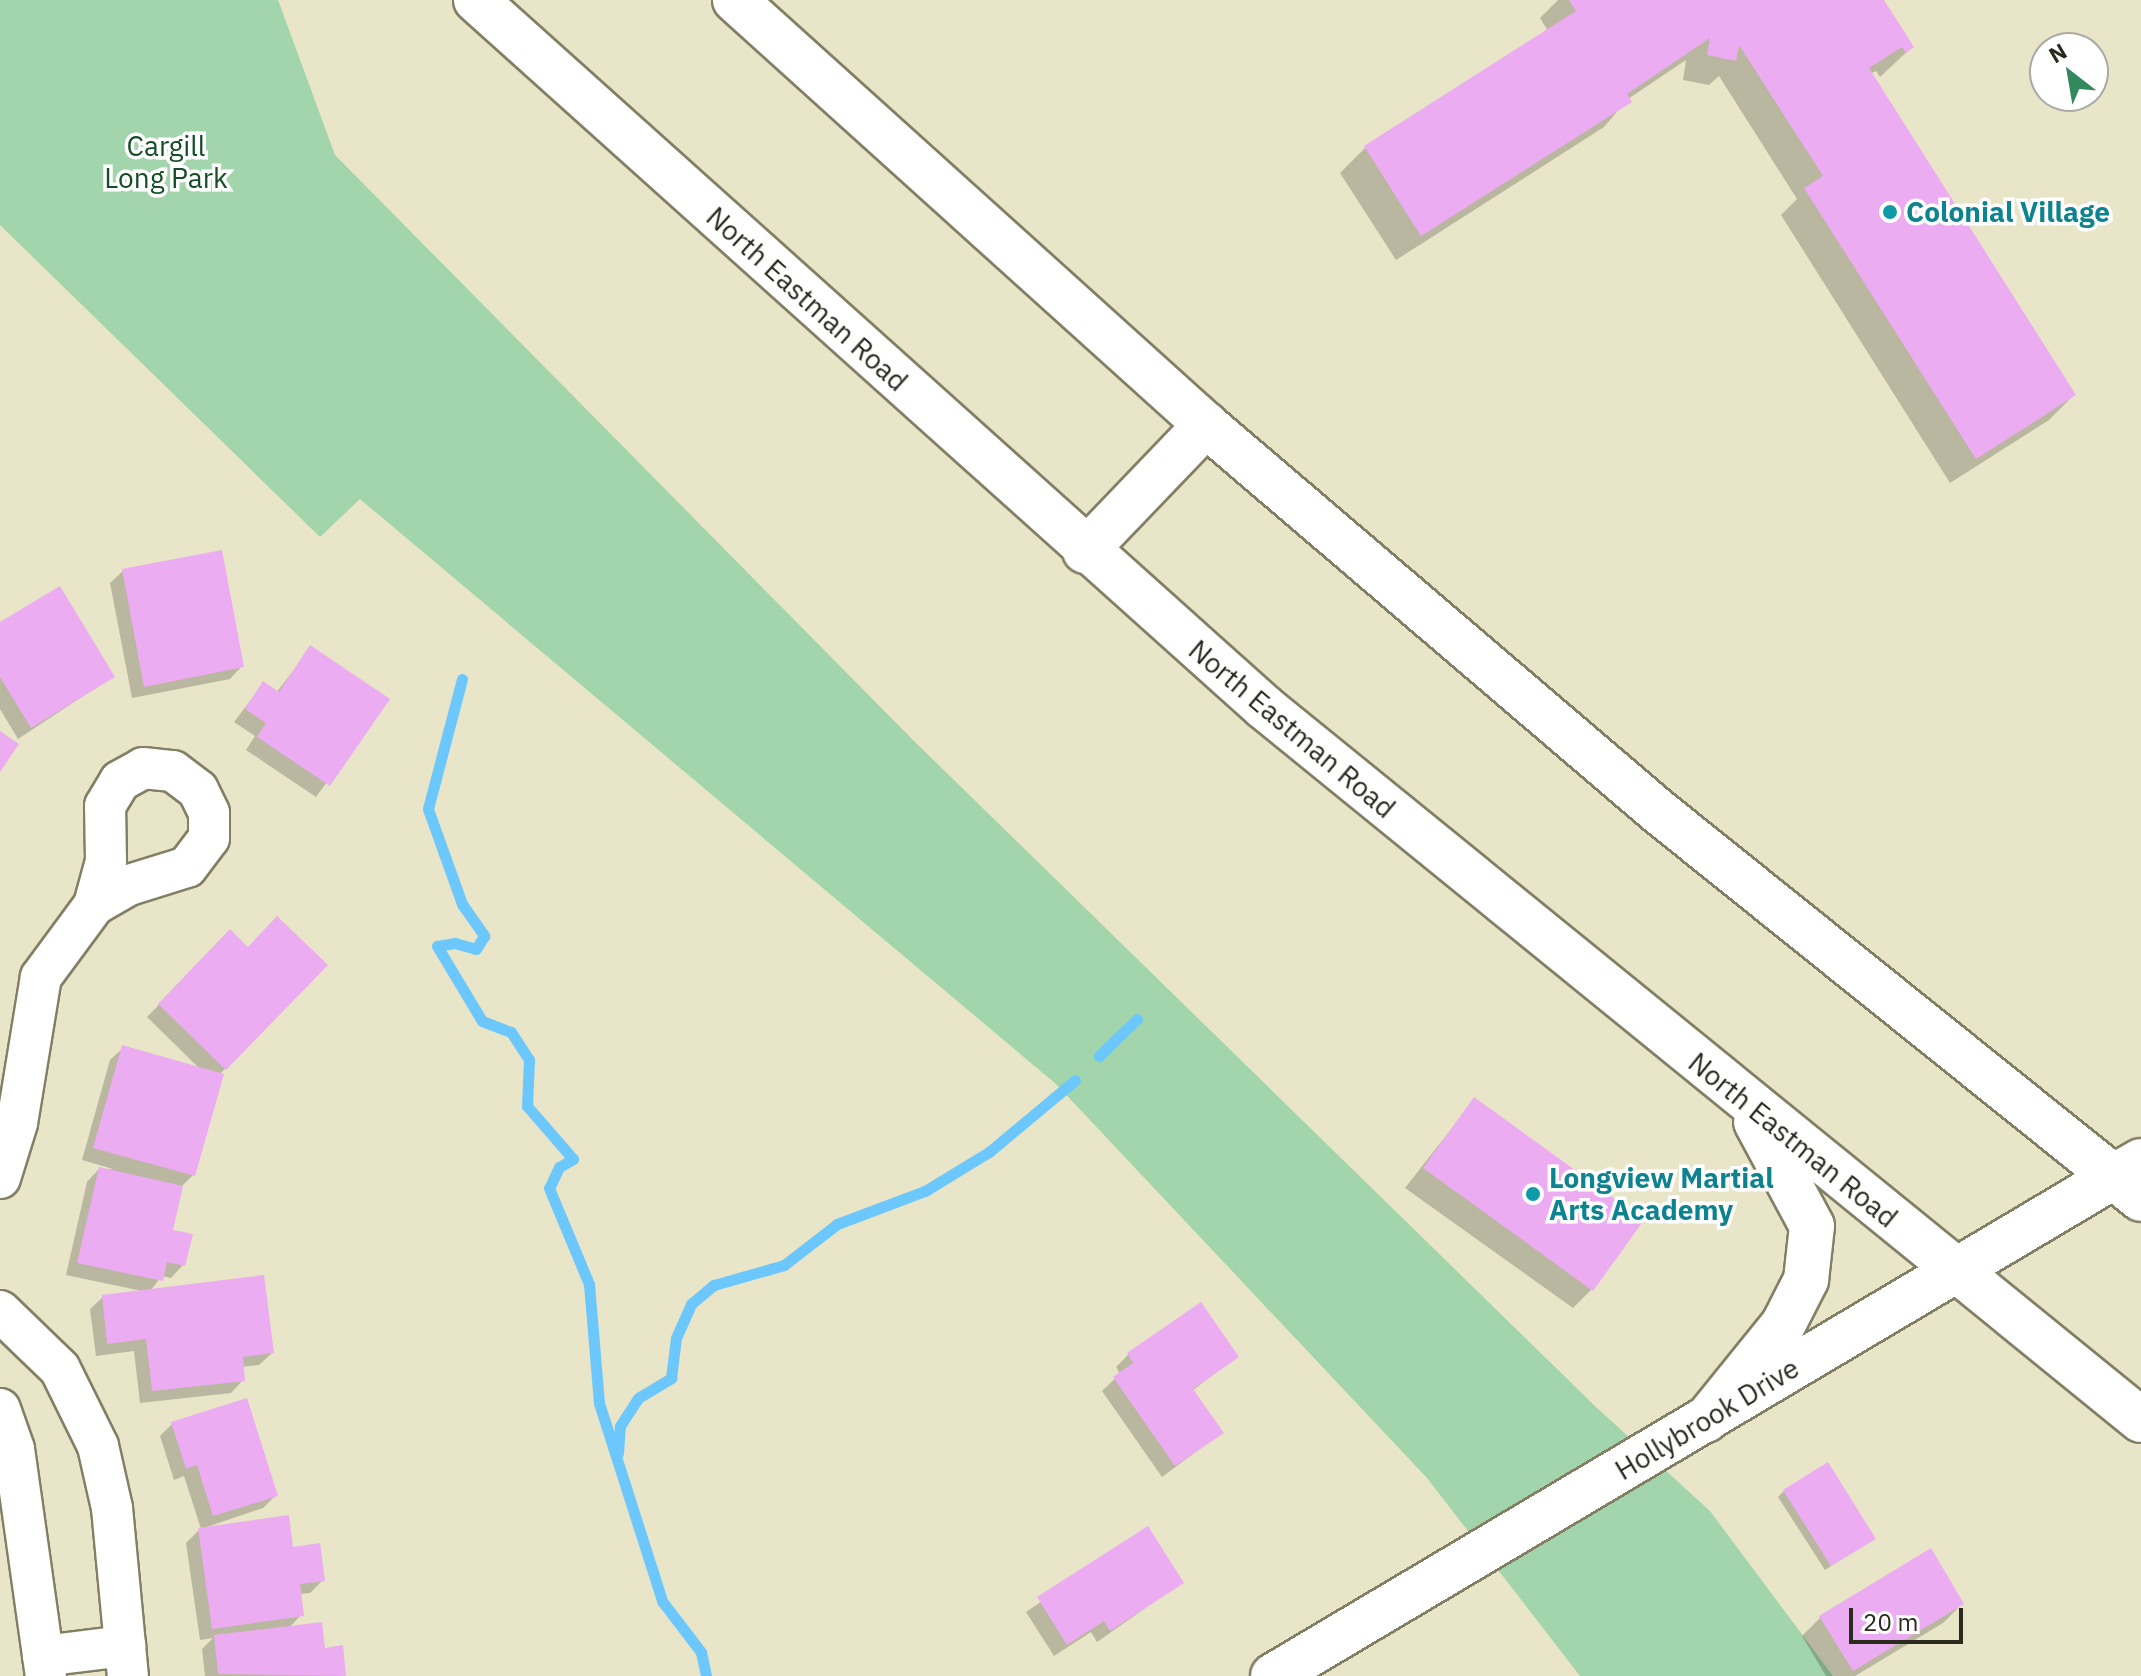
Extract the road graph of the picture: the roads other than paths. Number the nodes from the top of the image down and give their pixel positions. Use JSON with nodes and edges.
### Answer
{"nodes":[{"id":1,"x":476,"y":0,"type":"edge"},
{"id":2,"x":735,"y":0,"type":"edge"},
{"id":3,"x":1206,"y":425,"type":"junction"},
{"id":4,"x":1085,"y":551,"type":"junction"},
{"id":5,"x":94,"y":905,"type":"dead end"},
{"id":6,"x":1743,"y":1100,"type":"junction"},
{"id":7,"x":0,"y":1178,"type":"edge"},
{"id":8,"x":2132,"y":1179,"type":"edge"},
{"id":9,"x":1956,"y":1269,"type":"junction"},
{"id":10,"x":0,"y":1311,"type":"edge"},
{"id":11,"x":0,"y":1409,"type":"edge"},
{"id":12,"x":1706,"y":1420,"type":"junction"},
{"id":13,"x":2141,"y":1420,"type":"edge"},
{"id":14,"x":126,"y":1661,"type":"edge"},
{"id":15,"x":45,"y":1666,"type":"edge"},
{"id":16,"x":1273,"y":1676,"type":"edge"}],
"edges":[{"from":1,"to":4,"type":"main road","name":"North Eastman Road"},
{"from":2,"to":3,"type":"main road"},
{"from":3,"to":4,"type":"main road"},
{"from":3,"to":8,"type":"main road"},
{"from":4,"to":6,"type":"main road","name":"North Eastman Road"},
{"from":5,"to":7,"type":"street"},
{"from":6,"to":9,"type":"main road","name":"North Eastman Road"},
{"from":6,"to":12,"type":"main road"},
{"from":8,"to":9,"type":"main road","name":"Hollybrook Drive"},
{"from":9,"to":12,"type":"main road","name":"Hollybrook Drive"},
{"from":9,"to":13,"type":"main road","name":"North Eastman Road"},
{"from":10,"to":14,"type":"street"},
{"from":11,"to":15,"type":"street"},
{"from":12,"to":16,"type":"main road","name":"Hollybrook Drive"},
{"from":14,"to":15,"type":"street"}]}
